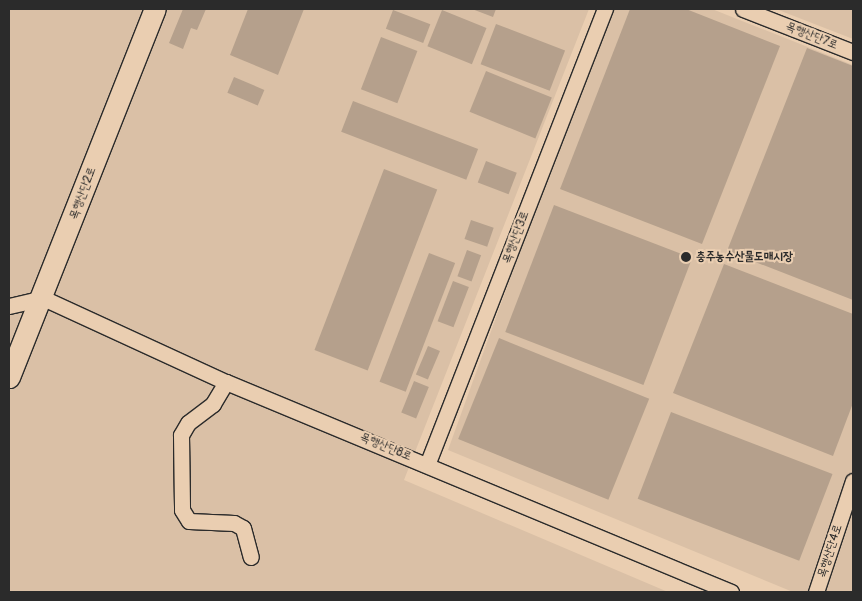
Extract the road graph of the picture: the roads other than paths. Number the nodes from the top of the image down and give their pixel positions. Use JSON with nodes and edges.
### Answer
{"nodes":[{"id":1,"x":155,"y":9,"type":"edge"},
{"id":2,"x":604,"y":9,"type":"edge"},
{"id":3,"x":744,"y":9,"type":"edge"},
{"id":4,"x":853,"y":52,"type":"edge"},
{"id":5,"x":43,"y":298,"type":"junction"},
{"id":6,"x":9,"y":306,"type":"edge"},
{"id":7,"x":9,"y":377,"type":"edge"},
{"id":8,"x":226,"y":382,"type":"junction"},
{"id":9,"x":427,"y":465,"type":"junction"},
{"id":10,"x":853,"y":481,"type":"edge"},
{"id":11,"x":251,"y":557,"type":"dead end"},
{"id":12,"x":731,"y":592,"type":"edge"},
{"id":13,"x":816,"y":592,"type":"edge"}],
"edges":[{"from":1,"to":5,"type":"street","name":"목행산단2로"},
{"from":2,"to":9,"type":"street","name":"목행산단3로"},
{"from":3,"to":4,"type":"street","name":"목행산단7로"},
{"from":5,"to":6,"type":"street"},
{"from":5,"to":7,"type":"street","name":"목행산단2로"},
{"from":5,"to":8,"type":"street","name":"목행산단8로"},
{"from":8,"to":9,"type":"street","name":"목행산단8로"},
{"from":8,"to":11,"type":"street"},
{"from":9,"to":12,"type":"street","name":"목행산단8로"},
{"from":10,"to":13,"type":"street","name":"목행산단4로"}]}
